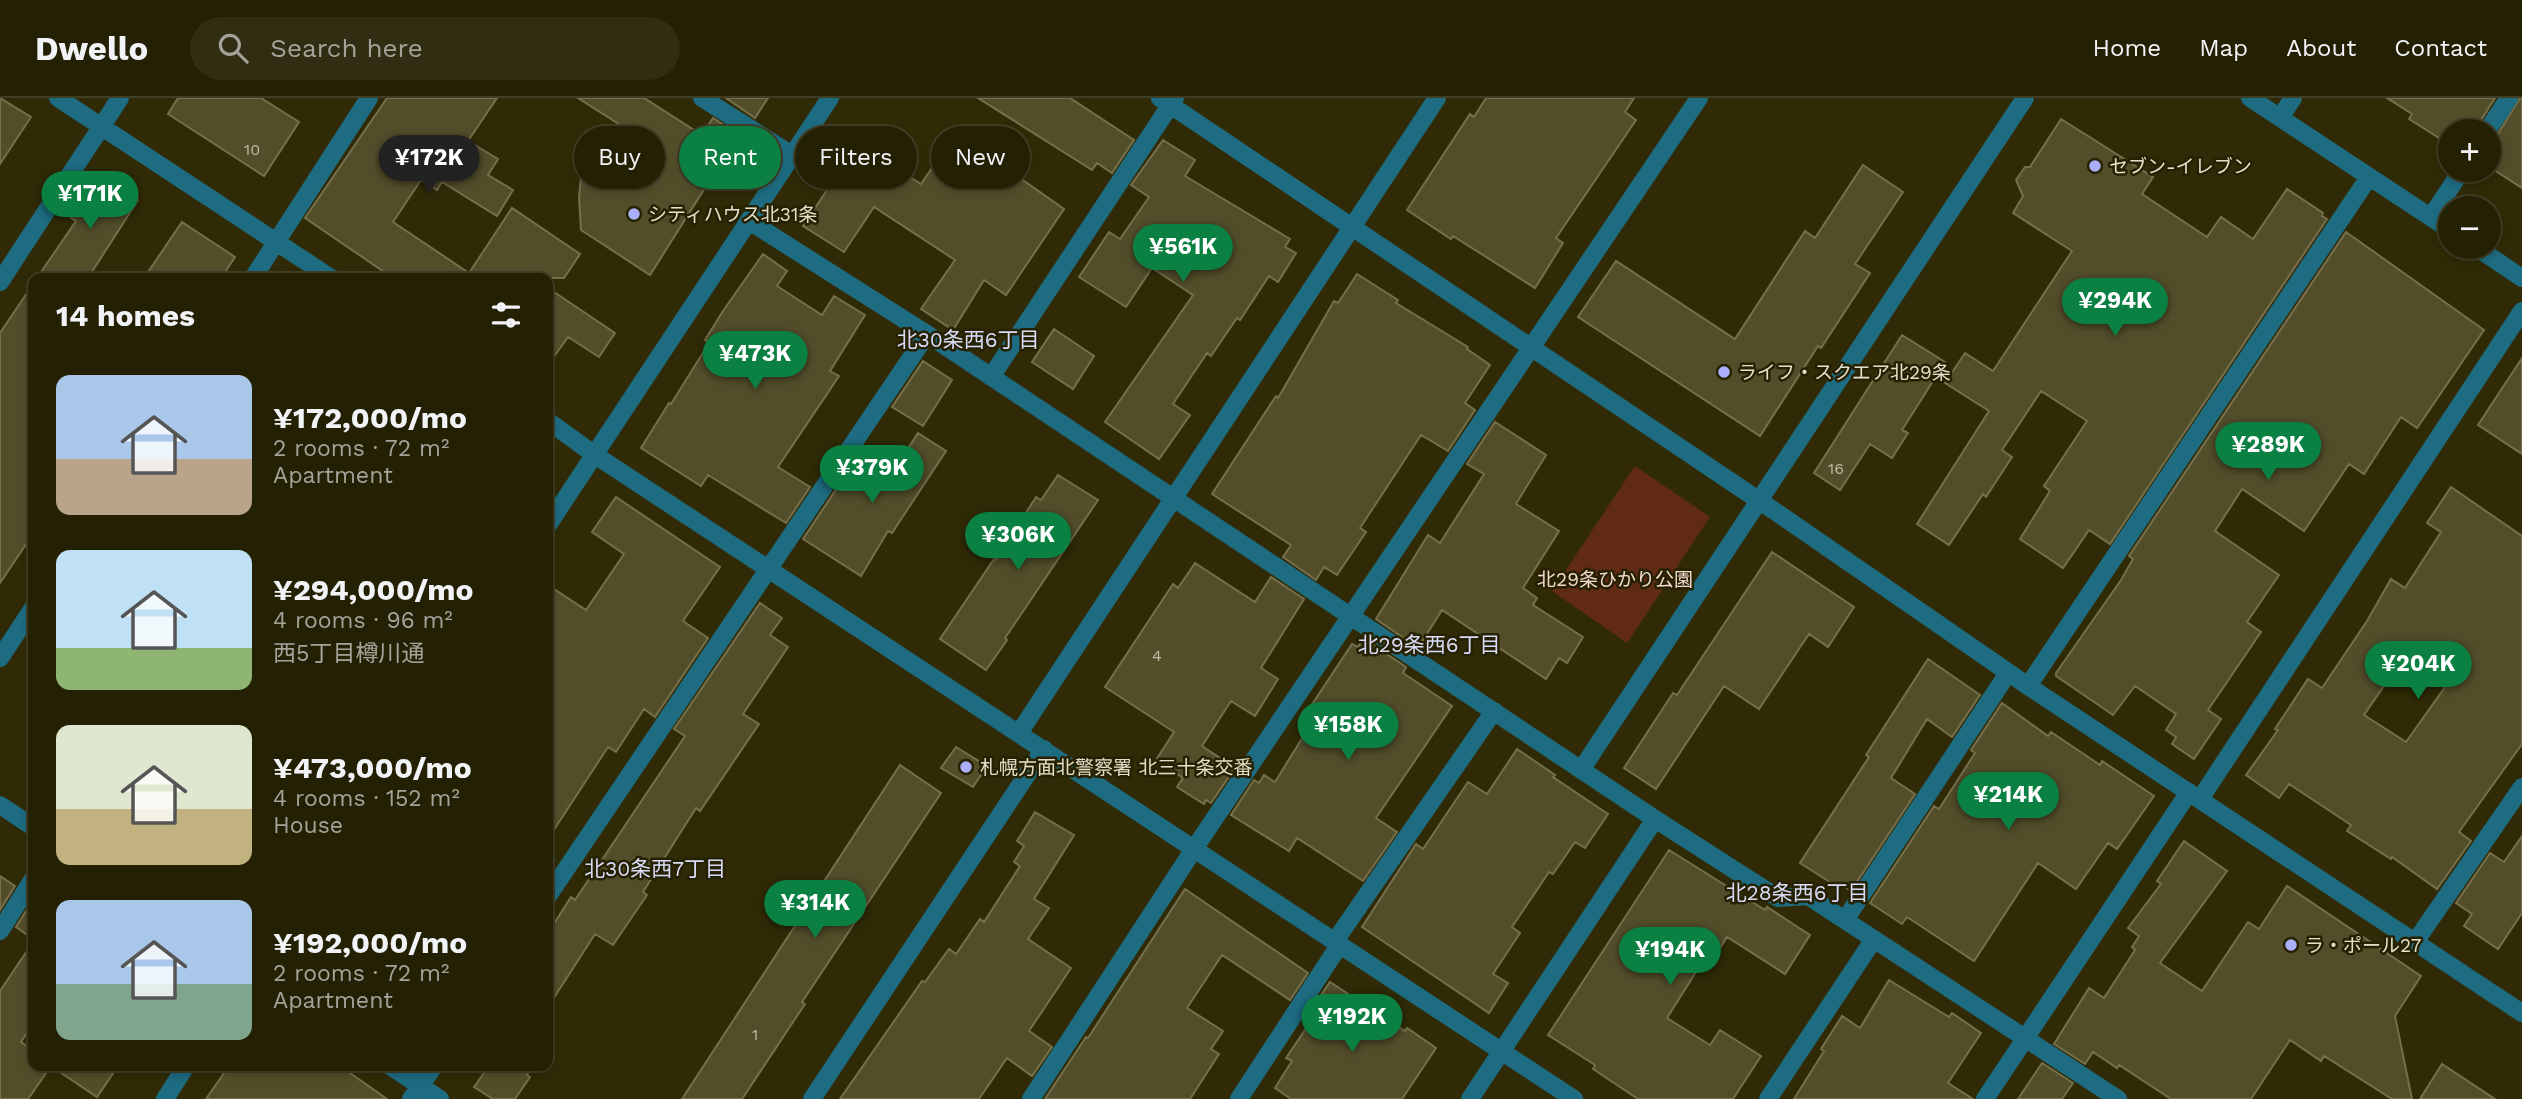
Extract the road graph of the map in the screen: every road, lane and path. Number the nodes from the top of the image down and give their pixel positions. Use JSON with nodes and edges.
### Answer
{"nodes":[{"id":1,"x":58,"y":98,"type":"edge"},
{"id":2,"x":120,"y":98,"type":"edge"},
{"id":3,"x":369,"y":98,"type":"edge"},
{"id":4,"x":702,"y":98,"type":"edge"},
{"id":5,"x":830,"y":98,"type":"edge"},
{"id":6,"x":1437,"y":98,"type":"edge"},
{"id":7,"x":1699,"y":98,"type":"edge"},
{"id":8,"x":2025,"y":98,"type":"edge"},
{"id":9,"x":2250,"y":98,"type":"edge"},
{"id":10,"x":2293,"y":98,"type":"edge"},
{"id":11,"x":2509,"y":98,"type":"edge"},
{"id":12,"x":1168,"y":100,"type":"edge"},
{"id":13,"x":2280,"y":118,"type":"junction"},
{"id":14,"x":2495,"y":119,"type":"edge"},
{"id":15,"x":102,"y":127,"type":"junction"},
{"id":16,"x":792,"y":155,"type":"junction"},
{"id":17,"x":2369,"y":177,"type":"junction"},
{"id":18,"x":2454,"y":182,"type":"edge"},
{"id":19,"x":2431,"y":217,"type":"junction"},
{"id":20,"x":748,"y":221,"type":"junction"},
{"id":21,"x":2438,"y":222,"type":"edge"},
{"id":22,"x":1352,"y":226,"type":"junction"},
{"id":23,"x":276,"y":243,"type":"junction"},
{"id":24,"x":2494,"y":259,"type":"edge"},
{"id":25,"x":256,"y":273,"type":"edge"},
{"id":26,"x":323,"y":273,"type":"edge"},
{"id":27,"x":2522,"y":278,"type":"edge"},
{"id":28,"x":0,"y":282,"type":"edge"},
{"id":29,"x":2522,"y":311,"type":"edge"},
{"id":30,"x":927,"y":334,"type":"junction"},
{"id":31,"x":1532,"y":346,"type":"junction"},
{"id":32,"x":991,"y":377,"type":"junction"},
{"id":33,"x":553,"y":425,"type":"edge"},
{"id":34,"x":595,"y":455,"type":"junction"},
{"id":35,"x":1173,"y":499,"type":"junction"},
{"id":36,"x":1758,"y":500,"type":"junction"},
{"id":37,"x":553,"y":518,"type":"edge"},
{"id":38,"x":768,"y":568,"type":"junction"},
{"id":39,"x":28,"y":616,"type":"edge"},
{"id":40,"x":1350,"y":616,"type":"junction"},
{"id":41,"x":0,"y":658,"type":"edge"},
{"id":42,"x":2008,"y":673,"type":"junction"},
{"id":43,"x":2028,"y":686,"type":"junction"},
{"id":44,"x":1494,"y":711,"type":"junction"},
{"id":45,"x":1019,"y":733,"type":"junction"},
{"id":46,"x":1044,"y":750,"type":"junction"},
{"id":47,"x":1581,"y":769,"type":"junction"},
{"id":48,"x":2522,"y":787,"type":"edge"},
{"id":49,"x":2194,"y":795,"type":"junction"},
{"id":50,"x":0,"y":805,"type":"edge"},
{"id":51,"x":1655,"y":819,"type":"junction"},
{"id":52,"x":28,"y":824,"type":"edge"},
{"id":53,"x":1194,"y":849,"type":"junction"},
{"id":54,"x":28,"y":887,"type":"edge"},
{"id":55,"x":553,"y":888,"type":"edge"},
{"id":56,"x":1845,"y":919,"type":"junction"},
{"id":57,"x":0,"y":931,"type":"edge"},
{"id":58,"x":1874,"y":939,"type":"junction"},
{"id":59,"x":2415,"y":942,"type":"junction"},
{"id":60,"x":1337,"y":943,"type":"junction"},
{"id":61,"x":2522,"y":1013,"type":"edge"},
{"id":62,"x":2025,"y":1038,"type":"junction"},
{"id":63,"x":1502,"y":1051,"type":"junction"},
{"id":64,"x":183,"y":1071,"type":"edge"},
{"id":65,"x":395,"y":1071,"type":"edge"},
{"id":66,"x":430,"y":1071,"type":"edge"},
{"id":67,"x":415,"y":1092,"type":"edge"},
{"id":68,"x":165,"y":1099,"type":"edge"},
{"id":69,"x":440,"y":1099,"type":"edge"},
{"id":70,"x":812,"y":1099,"type":"edge"},
{"id":71,"x":1031,"y":1099,"type":"edge"},
{"id":72,"x":1239,"y":1099,"type":"edge"},
{"id":73,"x":1470,"y":1099,"type":"edge"},
{"id":74,"x":1574,"y":1099,"type":"edge"},
{"id":75,"x":1768,"y":1099,"type":"edge"},
{"id":76,"x":1985,"y":1099,"type":"edge"},
{"id":77,"x":2118,"y":1099,"type":"edge"}],
"edges":[{"from":1,"to":15,"type":"street"},
{"from":2,"to":15,"type":"street"},
{"from":3,"to":23,"type":"street"},
{"from":4,"to":16,"type":"street"},
{"from":5,"to":16,"type":"street"},
{"from":6,"to":22,"type":"street"},
{"from":7,"to":31,"type":"street"},
{"from":8,"to":36,"type":"street"},
{"from":9,"to":13,"type":"street"},
{"from":10,"to":13,"type":"street"},
{"from":11,"to":14,"type":"street"},
{"from":12,"to":22,"type":"street"},
{"from":12,"to":32,"type":"street"},
{"from":13,"to":17,"type":"street"},
{"from":15,"to":23,"type":"street"},
{"from":15,"to":28,"type":"street"},
{"from":16,"to":20,"type":"street"},
{"from":17,"to":19,"type":"street"},
{"from":17,"to":43,"type":"street"},
{"from":18,"to":19,"type":"street"},
{"from":19,"to":21,"type":"street"},
{"from":20,"to":30,"type":"street"},
{"from":20,"to":34,"type":"street"},
{"from":22,"to":31,"type":"street"},
{"from":22,"to":35,"type":"street"},
{"from":23,"to":25,"type":"street"},
{"from":23,"to":26,"type":"street"},
{"from":24,"to":27,"type":"street"},
{"from":29,"to":49,"type":"street"},
{"from":30,"to":32,"type":"street"},
{"from":30,"to":38,"type":"street"},
{"from":31,"to":36,"type":"street"},
{"from":31,"to":40,"type":"street"},
{"from":32,"to":35,"type":"street"},
{"from":33,"to":34,"type":"street"},
{"from":34,"to":37,"type":"street"},
{"from":34,"to":38,"type":"street"},
{"from":35,"to":40,"type":"street"},
{"from":35,"to":45,"type":"street"},
{"from":36,"to":42,"type":"street"},
{"from":36,"to":47,"type":"street"},
{"from":38,"to":45,"type":"street"},
{"from":38,"to":55,"type":"street"},
{"from":39,"to":41,"type":"street"},
{"from":40,"to":44,"type":"street"},
{"from":40,"to":53,"type":"street"},
{"from":42,"to":43,"type":"street"},
{"from":42,"to":56,"type":"street"},
{"from":43,"to":49,"type":"street"},
{"from":44,"to":47,"type":"street"},
{"from":44,"to":60,"type":"street"},
{"from":45,"to":46,"type":"street"},
{"from":46,"to":53,"type":"street"},
{"from":46,"to":70,"type":"street"},
{"from":47,"to":51,"type":"street"},
{"from":48,"to":59,"type":"street"},
{"from":49,"to":59,"type":"street"},
{"from":49,"to":62,"type":"street"},
{"from":50,"to":52,"type":"street"},
{"from":51,"to":56,"type":"street"},
{"from":51,"to":63,"type":"street"},
{"from":53,"to":60,"type":"street"},
{"from":53,"to":71,"type":"street"},
{"from":54,"to":57,"type":"street"},
{"from":56,"to":58,"type":"street"},
{"from":58,"to":62,"type":"street"},
{"from":58,"to":75,"type":"street"},
{"from":59,"to":61,"type":"street"},
{"from":60,"to":63,"type":"street"},
{"from":60,"to":72,"type":"street"},
{"from":62,"to":76,"type":"street"},
{"from":62,"to":77,"type":"street"},
{"from":63,"to":73,"type":"street"},
{"from":63,"to":74,"type":"street"},
{"from":64,"to":68,"type":"street"},
{"from":65,"to":67,"type":"street"},
{"from":66,"to":67,"type":"street"},
{"from":67,"to":69,"type":"street"}]}
